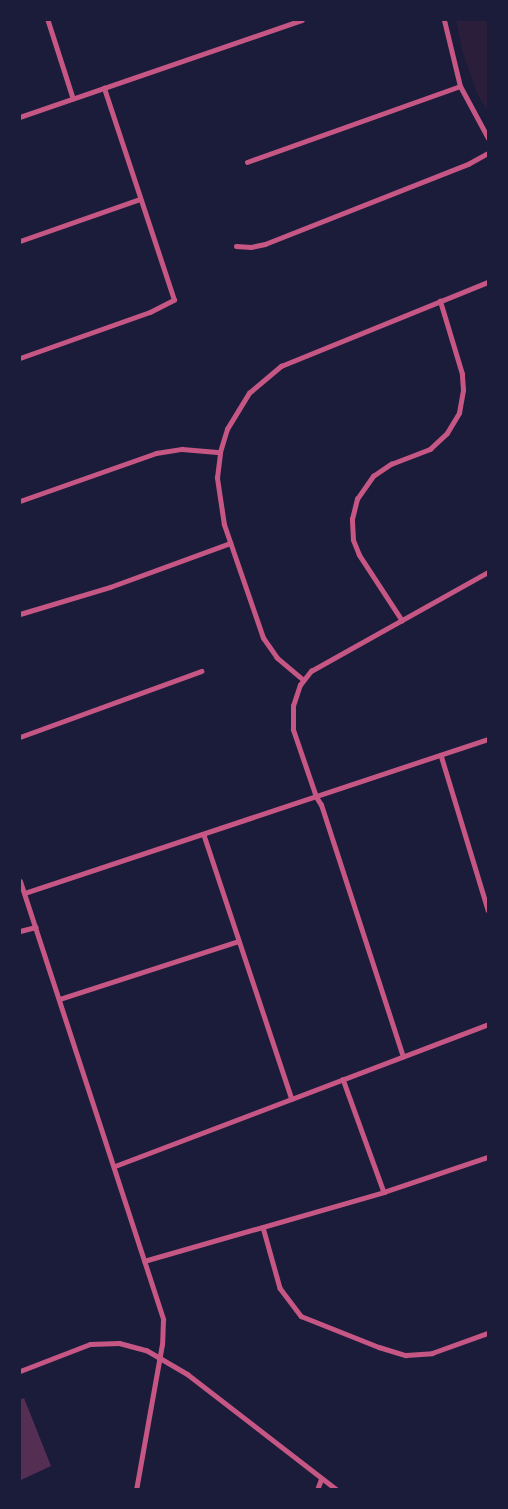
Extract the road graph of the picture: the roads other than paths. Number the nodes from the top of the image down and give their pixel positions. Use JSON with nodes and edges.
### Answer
{"nodes":[{"id":1,"x":48,"y":20,"type":"edge"},
{"id":2,"x":302,"y":20,"type":"edge"},
{"id":3,"x":444,"y":20,"type":"edge"},
{"id":4,"x":460,"y":86,"type":"junction"},
{"id":5,"x":104,"y":88,"type":"junction"},
{"id":6,"x":73,"y":98,"type":"junction"},
{"id":7,"x":20,"y":117,"type":"edge"},
{"id":8,"x":489,"y":138,"type":"edge"},
{"id":9,"x":489,"y":153,"type":"edge"},
{"id":10,"x":247,"y":162,"type":"dead end"},
{"id":11,"x":140,"y":199,"type":"junction"},
{"id":12,"x":20,"y":241,"type":"edge"},
{"id":13,"x":236,"y":246,"type":"dead end"},
{"id":14,"x":489,"y":282,"type":"edge"},
{"id":15,"x":440,"y":301,"type":"junction"},
{"id":16,"x":20,"y":358,"type":"edge"},
{"id":17,"x":219,"y":452,"type":"junction"},
{"id":18,"x":20,"y":501,"type":"edge"},
{"id":19,"x":231,"y":543,"type":"junction"},
{"id":20,"x":489,"y":572,"type":"edge"},
{"id":21,"x":20,"y":614,"type":"edge"},
{"id":22,"x":402,"y":621,"type":"junction"},
{"id":23,"x":201,"y":670,"type":"dead end"},
{"id":24,"x":303,"y":680,"type":"junction"},
{"id":25,"x":20,"y":737,"type":"edge"},
{"id":26,"x":489,"y":740,"type":"edge"},
{"id":27,"x":441,"y":755,"type":"junction"},
{"id":28,"x":316,"y":796,"type":"junction"},
{"id":29,"x":204,"y":835,"type":"junction"},
{"id":30,"x":20,"y":880,"type":"edge"},
{"id":31,"x":25,"y":893,"type":"junction"},
{"id":32,"x":489,"y":910,"type":"edge"},
{"id":33,"x":36,"y":927,"type":"junction"},
{"id":34,"x":20,"y":931,"type":"edge"},
{"id":35,"x":238,"y":941,"type":"junction"},
{"id":36,"x":60,"y":999,"type":"junction"},
{"id":37,"x":489,"y":1024,"type":"edge"},
{"id":38,"x":403,"y":1057,"type":"junction"},
{"id":39,"x":343,"y":1079,"type":"junction"},
{"id":40,"x":292,"y":1099,"type":"junction"},
{"id":41,"x":489,"y":1157,"type":"edge"},
{"id":42,"x":115,"y":1166,"type":"junction"},
{"id":43,"x":384,"y":1192,"type":"junction"},
{"id":44,"x":264,"y":1227,"type":"junction"},
{"id":45,"x":144,"y":1261,"type":"junction"},
{"id":46,"x":489,"y":1333,"type":"edge"},
{"id":47,"x":159,"y":1356,"type":"junction"},
{"id":48,"x":20,"y":1371,"type":"edge"},
{"id":49,"x":321,"y":1479,"type":"junction"},
{"id":50,"x":136,"y":1490,"type":"edge"},
{"id":51,"x":317,"y":1490,"type":"edge"},
{"id":52,"x":337,"y":1490,"type":"edge"}],
"edges":[{"from":1,"to":6,"type":"street"},
{"from":2,"to":5,"type":"street"},
{"from":3,"to":4,"type":"street"},
{"from":4,"to":8,"type":"street"},
{"from":4,"to":10,"type":"street"},
{"from":5,"to":6,"type":"street"},
{"from":5,"to":11,"type":"street"},
{"from":6,"to":7,"type":"street"},
{"from":9,"to":13,"type":"street"},
{"from":11,"to":12,"type":"street"},
{"from":11,"to":16,"type":"street"},
{"from":14,"to":15,"type":"street"},
{"from":15,"to":17,"type":"street"},
{"from":15,"to":22,"type":"street"},
{"from":17,"to":18,"type":"street"},
{"from":17,"to":19,"type":"street"},
{"from":19,"to":21,"type":"street"},
{"from":19,"to":24,"type":"street"},
{"from":20,"to":22,"type":"street"},
{"from":22,"to":24,"type":"street"},
{"from":23,"to":25,"type":"street"},
{"from":24,"to":28,"type":"street"},
{"from":26,"to":27,"type":"street"},
{"from":27,"to":28,"type":"street"},
{"from":27,"to":32,"type":"street"},
{"from":28,"to":29,"type":"street"},
{"from":28,"to":38,"type":"street"},
{"from":29,"to":31,"type":"street"},
{"from":29,"to":35,"type":"street"},
{"from":30,"to":31,"type":"street"},
{"from":31,"to":33,"type":"street"},
{"from":33,"to":34,"type":"street"},
{"from":33,"to":36,"type":"street"},
{"from":35,"to":36,"type":"street"},
{"from":35,"to":40,"type":"street"},
{"from":36,"to":42,"type":"street"},
{"from":37,"to":38,"type":"street"},
{"from":38,"to":39,"type":"street"},
{"from":39,"to":40,"type":"street"},
{"from":39,"to":43,"type":"street"},
{"from":40,"to":42,"type":"street"},
{"from":41,"to":43,"type":"street"},
{"from":42,"to":45,"type":"street"},
{"from":43,"to":44,"type":"street"},
{"from":44,"to":45,"type":"street"},
{"from":44,"to":46,"type":"street"},
{"from":45,"to":47,"type":"street"},
{"from":47,"to":48,"type":"street"},
{"from":47,"to":49,"type":"street"},
{"from":47,"to":50,"type":"street"},
{"from":49,"to":51,"type":"street"},
{"from":49,"to":52,"type":"street"}]}
